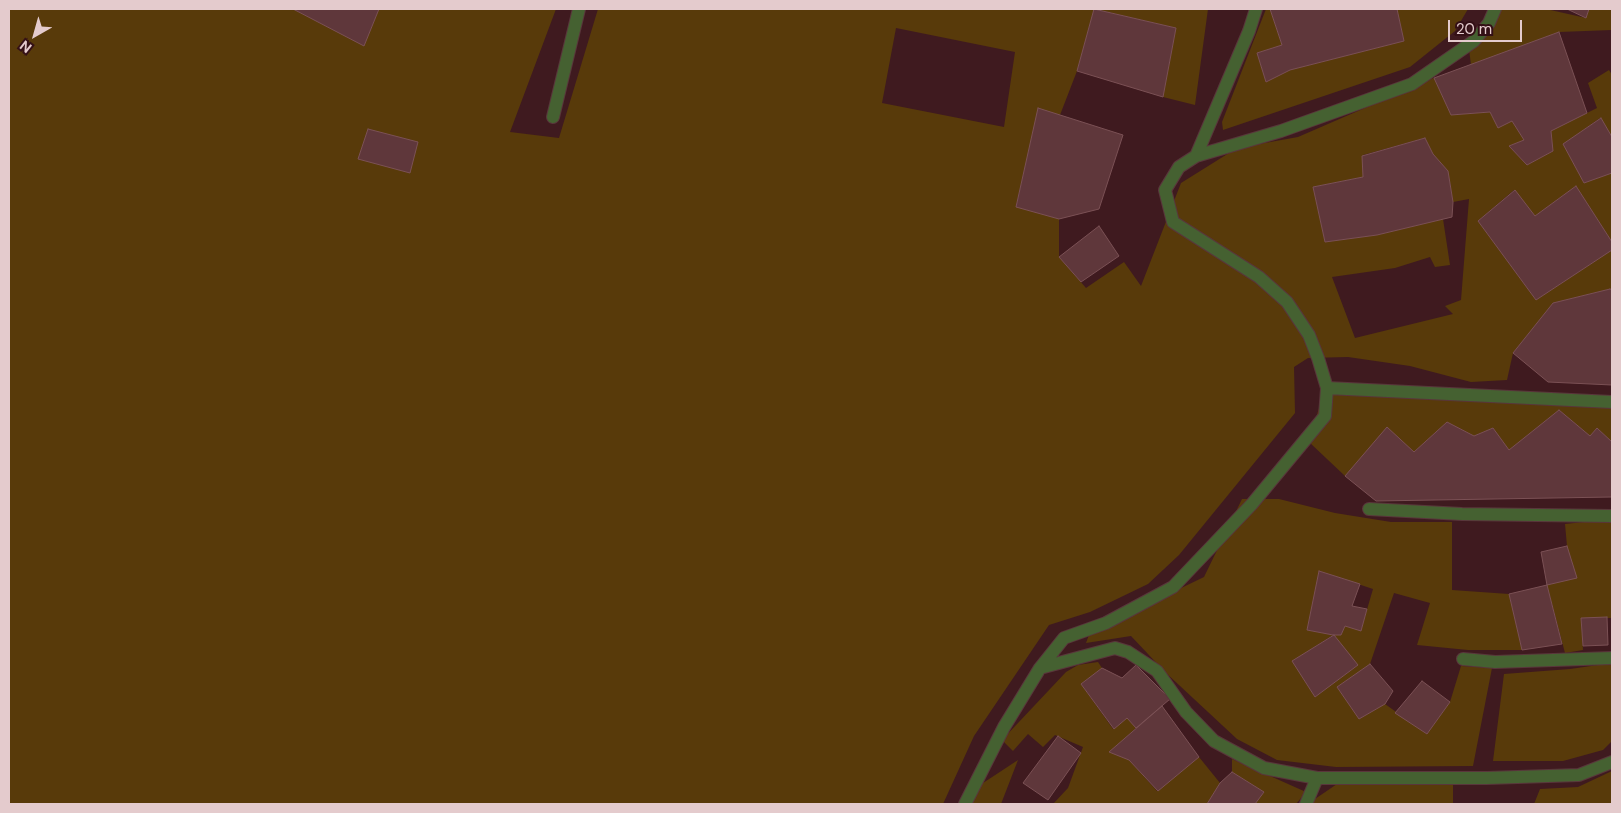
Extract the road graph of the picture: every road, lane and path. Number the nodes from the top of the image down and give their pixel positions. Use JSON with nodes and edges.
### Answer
{"nodes":[{"id":1,"x":579,"y":9,"type":"edge"},
{"id":2,"x":1256,"y":9,"type":"edge"},
{"id":3,"x":1495,"y":9,"type":"edge"},
{"id":4,"x":553,"y":117,"type":"dead end"},
{"id":5,"x":1196,"y":156,"type":"junction"},
{"id":6,"x":1326,"y":388,"type":"junction"},
{"id":7,"x":1612,"y":402,"type":"edge"},
{"id":8,"x":1369,"y":509,"type":"dead end"},
{"id":9,"x":1612,"y":516,"type":"edge"},
{"id":10,"x":1612,"y":658,"type":"edge"},
{"id":11,"x":1463,"y":659,"type":"dead end"},
{"id":12,"x":1040,"y":668,"type":"junction"},
{"id":13,"x":1612,"y":762,"type":"edge"},
{"id":14,"x":1317,"y":778,"type":"junction"},
{"id":15,"x":965,"y":804,"type":"edge"},
{"id":16,"x":1306,"y":804,"type":"edge"}],
"edges":[{"from":1,"to":4,"type":"street"},
{"from":2,"to":5,"type":"street"},
{"from":3,"to":5,"type":"street"},
{"from":5,"to":6,"type":"street"},
{"from":6,"to":7,"type":"street"},
{"from":6,"to":12,"type":"street"},
{"from":8,"to":9,"type":"street"},
{"from":10,"to":11,"type":"street"},
{"from":12,"to":14,"type":"street"},
{"from":12,"to":15,"type":"street"},
{"from":13,"to":14,"type":"street"},
{"from":14,"to":16,"type":"street"}]}
